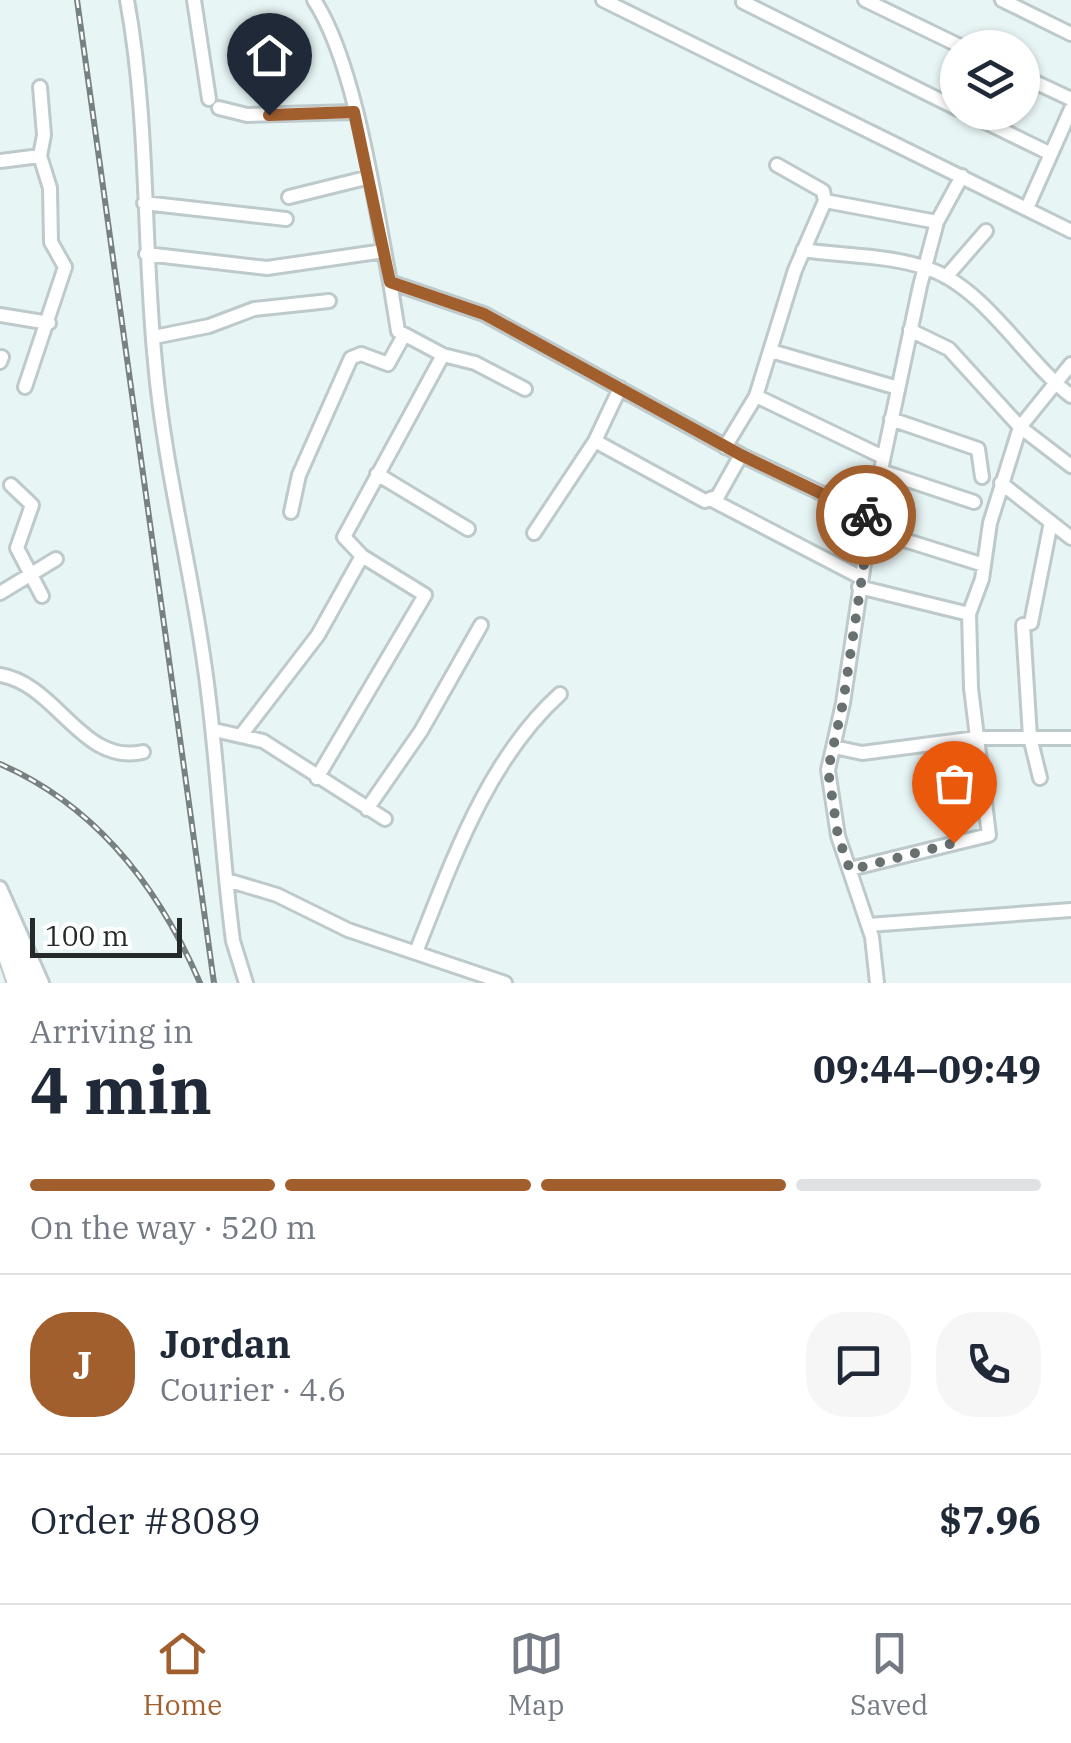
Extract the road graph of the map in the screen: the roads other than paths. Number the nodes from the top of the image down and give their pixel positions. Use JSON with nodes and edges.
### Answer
{"nodes":[{"id":1,"x":127,"y":0,"type":"edge"},
{"id":2,"x":194,"y":0,"type":"edge"},
{"id":3,"x":314,"y":0,"type":"edge"},
{"id":4,"x":603,"y":0,"type":"edge"},
{"id":5,"x":865,"y":0,"type":"edge"},
{"id":6,"x":1002,"y":0,"type":"edge"},
{"id":7,"x":743,"y":2,"type":"edge"},
{"id":8,"x":1071,"y":34,"type":"edge"},
{"id":9,"x":940,"y":36,"type":"edge"},
{"id":10,"x":1040,"y":84,"type":"edge"},
{"id":11,"x":40,"y":87,"type":"dead end"},
{"id":12,"x":940,"y":99,"type":"edge"},
{"id":13,"x":1071,"y":99,"type":"edge"},
{"id":14,"x":1071,"y":109,"type":"edge"},
{"id":15,"x":354,"y":112,"type":"junction"},
{"id":16,"x":1002,"y":130,"type":"edge"},
{"id":17,"x":1049,"y":153,"type":"junction"},
{"id":18,"x":40,"y":156,"type":"junction"},
{"id":19,"x":0,"y":162,"type":"edge"},
{"id":20,"x":777,"y":165,"type":"dead end"},
{"id":21,"x":962,"y":176,"type":"junction"},
{"id":22,"x":370,"y":177,"type":"junction"},
{"id":23,"x":289,"y":197,"type":"dead end"},
{"id":24,"x":825,"y":201,"type":"junction"},
{"id":25,"x":144,"y":203,"type":"junction"},
{"id":26,"x":1027,"y":208,"type":"junction"},
{"id":27,"x":286,"y":219,"type":"dead end"},
{"id":28,"x":937,"y":222,"type":"junction"},
{"id":29,"x":1071,"y":231,"type":"edge"},
{"id":30,"x":986,"y":232,"type":"dead end"},
{"id":31,"x":803,"y":250,"type":"junction"},
{"id":32,"x":384,"y":251,"type":"junction"},
{"id":33,"x":146,"y":254,"type":"junction"},
{"id":34,"x":925,"y":267,"type":"junction"},
{"id":35,"x":946,"y":277,"type":"junction"},
{"id":36,"x":390,"y":282,"type":"junction"},
{"id":37,"x":329,"y":300,"type":"dead end"},
{"id":38,"x":0,"y":315,"type":"edge"},
{"id":39,"x":48,"y":322,"type":"junction"},
{"id":40,"x":910,"y":330,"type":"junction"},
{"id":41,"x":154,"y":337,"type":"junction"},
{"id":42,"x":403,"y":337,"type":"junction"},
{"id":43,"x":771,"y":351,"type":"junction"},
{"id":44,"x":443,"y":355,"type":"junction"},
{"id":45,"x":1071,"y":364,"type":"edge"},
{"id":46,"x":1053,"y":382,"type":"junction"},
{"id":47,"x":25,"y":387,"type":"dead end"},
{"id":48,"x":525,"y":388,"type":"dead end"},
{"id":49,"x":620,"y":388,"type":"junction"},
{"id":50,"x":898,"y":388,"type":"junction"},
{"id":51,"x":756,"y":396,"type":"junction"},
{"id":52,"x":1071,"y":396,"type":"edge"},
{"id":53,"x":891,"y":420,"type":"junction"},
{"id":54,"x":1020,"y":428,"type":"junction"},
{"id":55,"x":595,"y":440,"type":"junction"},
{"id":56,"x":725,"y":446,"type":"junction"},
{"id":57,"x":741,"y":455,"type":"junction"},
{"id":58,"x":882,"y":464,"type":"junction"},
{"id":59,"x":1071,"y":466,"type":"edge"},
{"id":60,"x":377,"y":474,"type":"junction"},
{"id":61,"x":982,"y":477,"type":"dead end"},
{"id":62,"x":1001,"y":483,"type":"junction"},
{"id":63,"x":11,"y":485,"type":"dead end"},
{"id":64,"x":710,"y":499,"type":"junction"},
{"id":65,"x":974,"y":502,"type":"dead end"},
{"id":66,"x":291,"y":512,"type":"dead end"},
{"id":67,"x":1051,"y":522,"type":"junction"},
{"id":68,"x":870,"y":523,"type":"junction"},
{"id":69,"x":468,"y":529,"type":"dead end"},
{"id":70,"x":534,"y":534,"type":"dead end"},
{"id":71,"x":1071,"y":538,"type":"edge"},
{"id":72,"x":362,"y":556,"type":"junction"},
{"id":73,"x":56,"y":560,"type":"dead end"},
{"id":74,"x":984,"y":566,"type":"junction"},
{"id":75,"x":32,"y":576,"type":"junction"},
{"id":76,"x":859,"y":582,"type":"junction"},
{"id":77,"x":0,"y":593,"type":"edge"},
{"id":78,"x":42,"y":596,"type":"dead end"},
{"id":79,"x":970,"y":614,"type":"junction"},
{"id":80,"x":480,"y":625,"type":"dead end"},
{"id":81,"x":0,"y":675,"type":"edge"},
{"id":82,"x":560,"y":694,"type":"dead end"},
{"id":83,"x":214,"y":730,"type":"junction"},
{"id":84,"x":242,"y":734,"type":"junction"},
{"id":85,"x":1030,"y":737,"type":"junction"},
{"id":86,"x":977,"y":738,"type":"junction"},
{"id":87,"x":1071,"y":738,"type":"edge"},
{"id":88,"x":834,"y":747,"type":"junction"},
{"id":89,"x":142,"y":752,"type":"dead end"},
{"id":90,"x":317,"y":778,"type":"junction"},
{"id":91,"x":1040,"y":778,"type":"dead end"},
{"id":92,"x":367,"y":809,"type":"junction"},
{"id":93,"x":385,"y":819,"type":"dead end"},
{"id":94,"x":850,"y":870,"type":"junction"},
{"id":95,"x":226,"y":880,"type":"junction"},
{"id":96,"x":0,"y":888,"type":"edge"},
{"id":97,"x":0,"y":907,"type":"edge"},
{"id":98,"x":1071,"y":910,"type":"edge"},
{"id":99,"x":868,"y":925,"type":"junction"},
{"id":100,"x":0,"y":934,"type":"edge"},
{"id":101,"x":416,"y":952,"type":"junction"},
{"id":102,"x":17,"y":983,"type":"edge"},
{"id":103,"x":30,"y":983,"type":"edge"},
{"id":104,"x":42,"y":983,"type":"edge"},
{"id":105,"x":246,"y":983,"type":"edge"},
{"id":106,"x":505,"y":983,"type":"edge"},
{"id":107,"x":877,"y":983,"type":"edge"}],
"edges":[{"from":1,"to":25,"type":"street"},
{"from":2,"to":15,"type":"street"},
{"from":3,"to":15,"type":"street"},
{"from":4,"to":21,"type":"street"},
{"from":5,"to":9,"type":"street"},
{"from":6,"to":8,"type":"street"},
{"from":7,"to":12,"type":"street"},
{"from":10,"to":13,"type":"street"},
{"from":11,"to":18,"type":"street"},
{"from":14,"to":17,"type":"street"},
{"from":15,"to":22,"type":"street"},
{"from":16,"to":17,"type":"street"},
{"from":17,"to":26,"type":"street"},
{"from":18,"to":19,"type":"street"},
{"from":18,"to":39,"type":"street"},
{"from":20,"to":24,"type":"street"},
{"from":21,"to":26,"type":"street"},
{"from":21,"to":28,"type":"street"},
{"from":22,"to":23,"type":"street"},
{"from":22,"to":32,"type":"street"},
{"from":24,"to":28,"type":"street"},
{"from":24,"to":31,"type":"street"},
{"from":25,"to":27,"type":"street"},
{"from":25,"to":33,"type":"street"},
{"from":26,"to":29,"type":"street"},
{"from":28,"to":34,"type":"street"},
{"from":30,"to":35,"type":"street"},
{"from":31,"to":34,"type":"street"},
{"from":31,"to":43,"type":"street"},
{"from":32,"to":33,"type":"street"},
{"from":32,"to":36,"type":"street"},
{"from":33,"to":41,"type":"street"},
{"from":34,"to":35,"type":"street"},
{"from":34,"to":40,"type":"street"},
{"from":35,"to":46,"type":"street"},
{"from":36,"to":42,"type":"street"},
{"from":36,"to":49,"type":"street"},
{"from":37,"to":41,"type":"street"},
{"from":38,"to":39,"type":"street"},
{"from":39,"to":47,"type":"street"},
{"from":40,"to":50,"type":"street"},
{"from":40,"to":54,"type":"street"},
{"from":41,"to":83,"type":"street"},
{"from":42,"to":44,"type":"street"},
{"from":42,"to":66,"type":"street"},
{"from":43,"to":50,"type":"street"},
{"from":43,"to":51,"type":"street"},
{"from":44,"to":48,"type":"street"},
{"from":44,"to":60,"type":"street"},
{"from":45,"to":46,"type":"street"},
{"from":46,"to":52,"type":"street"},
{"from":46,"to":54,"type":"street"},
{"from":49,"to":55,"type":"street"},
{"from":49,"to":56,"type":"street"},
{"from":50,"to":53,"type":"street"},
{"from":51,"to":56,"type":"street"},
{"from":51,"to":58,"type":"street"},
{"from":53,"to":58,"type":"street"},
{"from":53,"to":61,"type":"street"},
{"from":54,"to":59,"type":"street"},
{"from":54,"to":62,"type":"street"},
{"from":55,"to":64,"type":"street"},
{"from":55,"to":70,"type":"street"},
{"from":56,"to":57,"type":"street"},
{"from":57,"to":64,"type":"street"},
{"from":57,"to":68,"type":"street"},
{"from":58,"to":65,"type":"street"},
{"from":58,"to":68,"type":"street"},
{"from":60,"to":69,"type":"street"},
{"from":60,"to":72,"type":"street"},
{"from":62,"to":67,"type":"street"},
{"from":62,"to":74,"type":"street"},
{"from":63,"to":75,"type":"street"},
{"from":64,"to":76,"type":"street"},
{"from":67,"to":71,"type":"street"},
{"from":67,"to":85,"type":"street"},
{"from":68,"to":74,"type":"street"},
{"from":68,"to":76,"type":"street"},
{"from":72,"to":84,"type":"street"},
{"from":72,"to":90,"type":"street"},
{"from":73,"to":75,"type":"street"},
{"from":74,"to":79,"type":"street"},
{"from":75,"to":77,"type":"street"},
{"from":75,"to":78,"type":"street"},
{"from":76,"to":79,"type":"street"},
{"from":76,"to":88,"type":"street"},
{"from":79,"to":86,"type":"street"},
{"from":80,"to":92,"type":"street"},
{"from":81,"to":89,"type":"street"},
{"from":82,"to":101,"type":"street"},
{"from":83,"to":84,"type":"street"},
{"from":83,"to":95,"type":"street"},
{"from":84,"to":90,"type":"street"},
{"from":85,"to":86,"type":"street"},
{"from":85,"to":87,"type":"street"},
{"from":85,"to":91,"type":"street"},
{"from":86,"to":88,"type":"street"},
{"from":86,"to":94,"type":"street"},
{"from":88,"to":94,"type":"street"},
{"from":90,"to":92,"type":"street"},
{"from":92,"to":93,"type":"street"},
{"from":94,"to":99,"type":"street"},
{"from":95,"to":101,"type":"street"},
{"from":95,"to":105,"type":"street"},
{"from":96,"to":104,"type":"street"},
{"from":97,"to":103,"type":"main road"},
{"from":98,"to":99,"type":"street"},
{"from":99,"to":107,"type":"street"},
{"from":100,"to":102,"type":"main road"},
{"from":101,"to":106,"type":"street"}]}
